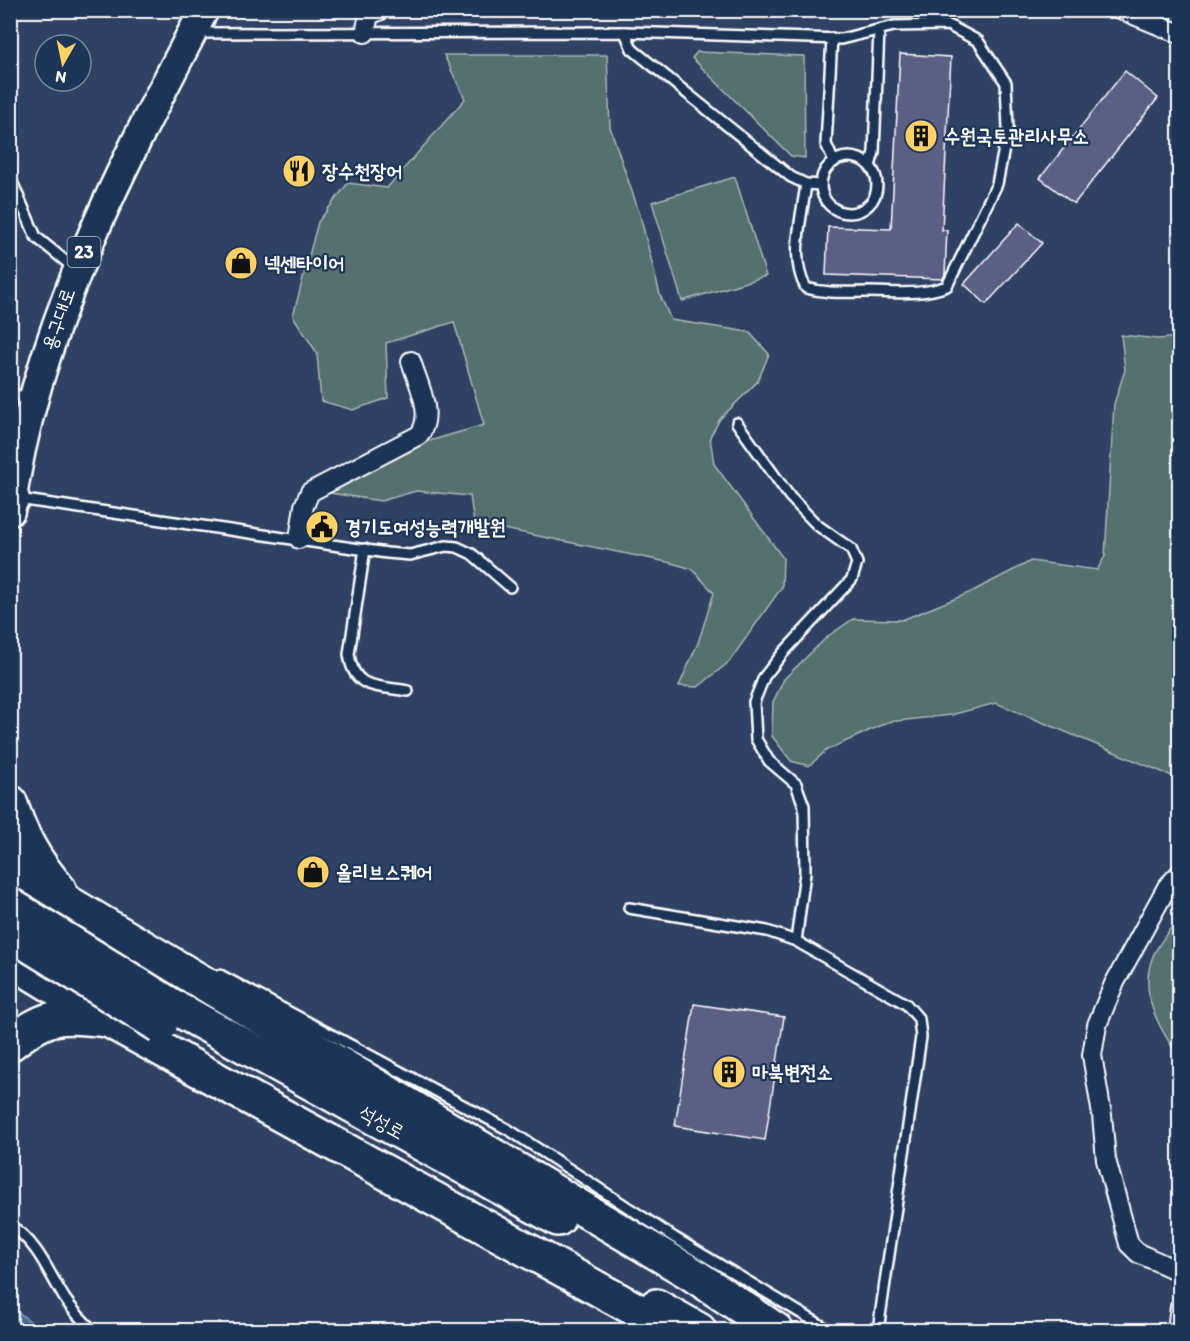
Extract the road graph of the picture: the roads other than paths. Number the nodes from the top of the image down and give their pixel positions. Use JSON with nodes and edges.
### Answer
{"nodes":[{"id":1,"x":381,"y":10,"type":"edge"},
{"id":2,"x":1122,"y":10,"type":"edge"},
{"id":3,"x":199,"y":22,"type":"edge"},
{"id":4,"x":879,"y":30,"type":"junction"},
{"id":5,"x":625,"y":32,"type":"junction"},
{"id":6,"x":366,"y":33,"type":"junction"},
{"id":7,"x":1179,"y":34,"type":"edge"},
{"id":8,"x":832,"y":38,"type":"junction"},
{"id":9,"x":834,"y":162,"type":"junction"},
{"id":10,"x":870,"y":166,"type":"junction"},
{"id":11,"x":10,"y":177,"type":"edge"},
{"id":12,"x":806,"y":184,"type":"junction"},
{"id":13,"x":821,"y":184,"type":"junction"},
{"id":14,"x":76,"y":269,"type":"junction"},
{"id":15,"x":411,"y":361,"type":"dead end"},
{"id":16,"x":22,"y":396,"type":"edge"},
{"id":17,"x":737,"y":423,"type":"dead end"},
{"id":18,"x":11,"y":504,"type":"edge"},
{"id":19,"x":299,"y":538,"type":"junction"},
{"id":20,"x":365,"y":549,"type":"junction"},
{"id":21,"x":510,"y":587,"type":"dead end"},
{"id":22,"x":408,"y":691,"type":"dead end"},
{"id":23,"x":10,"y":802,"type":"edge"},
{"id":24,"x":10,"y":868,"type":"edge"},
{"id":25,"x":1179,"y":873,"type":"edge"},
{"id":26,"x":10,"y":905,"type":"edge"},
{"id":27,"x":629,"y":908,"type":"dead end"},
{"id":28,"x":94,"y":919,"type":"junction"},
{"id":29,"x":10,"y":933,"type":"edge"},
{"id":30,"x":796,"y":941,"type":"junction"},
{"id":31,"x":10,"y":960,"type":"edge"},
{"id":32,"x":163,"y":960,"type":"junction"},
{"id":33,"x":167,"y":1017,"type":"junction"},
{"id":34,"x":108,"y":1020,"type":"junction"},
{"id":35,"x":10,"y":1044,"type":"edge"},
{"id":36,"x":10,"y":1225,"type":"edge"},
{"id":37,"x":1179,"y":1275,"type":"edge"},
{"id":38,"x":1179,"y":1306,"type":"edge"},
{"id":39,"x":93,"y":1330,"type":"edge"},
{"id":40,"x":673,"y":1330,"type":"edge"},
{"id":41,"x":699,"y":1330,"type":"edge"},
{"id":42,"x":759,"y":1330,"type":"edge"},
{"id":43,"x":776,"y":1330,"type":"edge"},
{"id":44,"x":829,"y":1330,"type":"edge"},
{"id":45,"x":878,"y":1330,"type":"edge"},
{"id":46,"x":1177,"y":1330,"type":"edge"}],
"edges":[{"from":1,"to":6,"type":"street"},
{"from":2,"to":7,"type":"street"},
{"from":3,"to":6,"type":"lane"},
{"from":3,"to":14,"type":"main road","name":"용구대로","number":"23"},
{"from":4,"to":8,"type":"lane"},
{"from":4,"to":10,"type":"lane"},
{"from":4,"to":12,"type":"lane"},
{"from":5,"to":6,"type":"lane"},
{"from":5,"to":8,"type":"lane"},
{"from":5,"to":12,"type":"lane"},
{"from":8,"to":9,"type":"lane"},
{"from":9,"to":10,"type":"lane"},
{"from":9,"to":13,"type":"lane"},
{"from":10,"to":13,"type":"lane"},
{"from":11,"to":14,"type":"lane"},
{"from":12,"to":13,"type":"lane"},
{"from":14,"to":16,"type":"main road","name":"용구대로","number":"23"},
{"from":15,"to":19,"type":"street"},
{"from":16,"to":18,"type":"main road","name":"용구대로","number":"23"},
{"from":17,"to":30,"type":"lane"},
{"from":18,"to":19,"type":"lane"},
{"from":19,"to":20,"type":"lane"},
{"from":20,"to":21,"type":"lane"},
{"from":20,"to":22,"type":"lane"},
{"from":23,"to":28,"type":"highway"},
{"from":24,"to":28,"type":"highway"},
{"from":25,"to":37,"type":"street"},
{"from":26,"to":33,"type":"highway","name":"석성로","bridge":true},
{"from":27,"to":30,"type":"lane"},
{"from":28,"to":32,"type":"highway"},
{"from":29,"to":33,"type":"highway","name":"석성로","bridge":true},
{"from":30,"to":45,"type":"lane"},
{"from":31,"to":34,"type":"highway"},
{"from":32,"to":34,"type":"highway"},
{"from":32,"to":43,"type":"highway"},
{"from":32,"to":44,"type":"lane"},
{"from":33,"to":41,"type":"highway","name":"석성로"},
{"from":33,"to":42,"type":"highway","name":"석성로"},
{"from":34,"to":35,"type":"highway"},
{"from":34,"to":40,"type":"highway"},
{"from":36,"to":39,"type":"lane"},
{"from":38,"to":46,"type":"street"}]}
